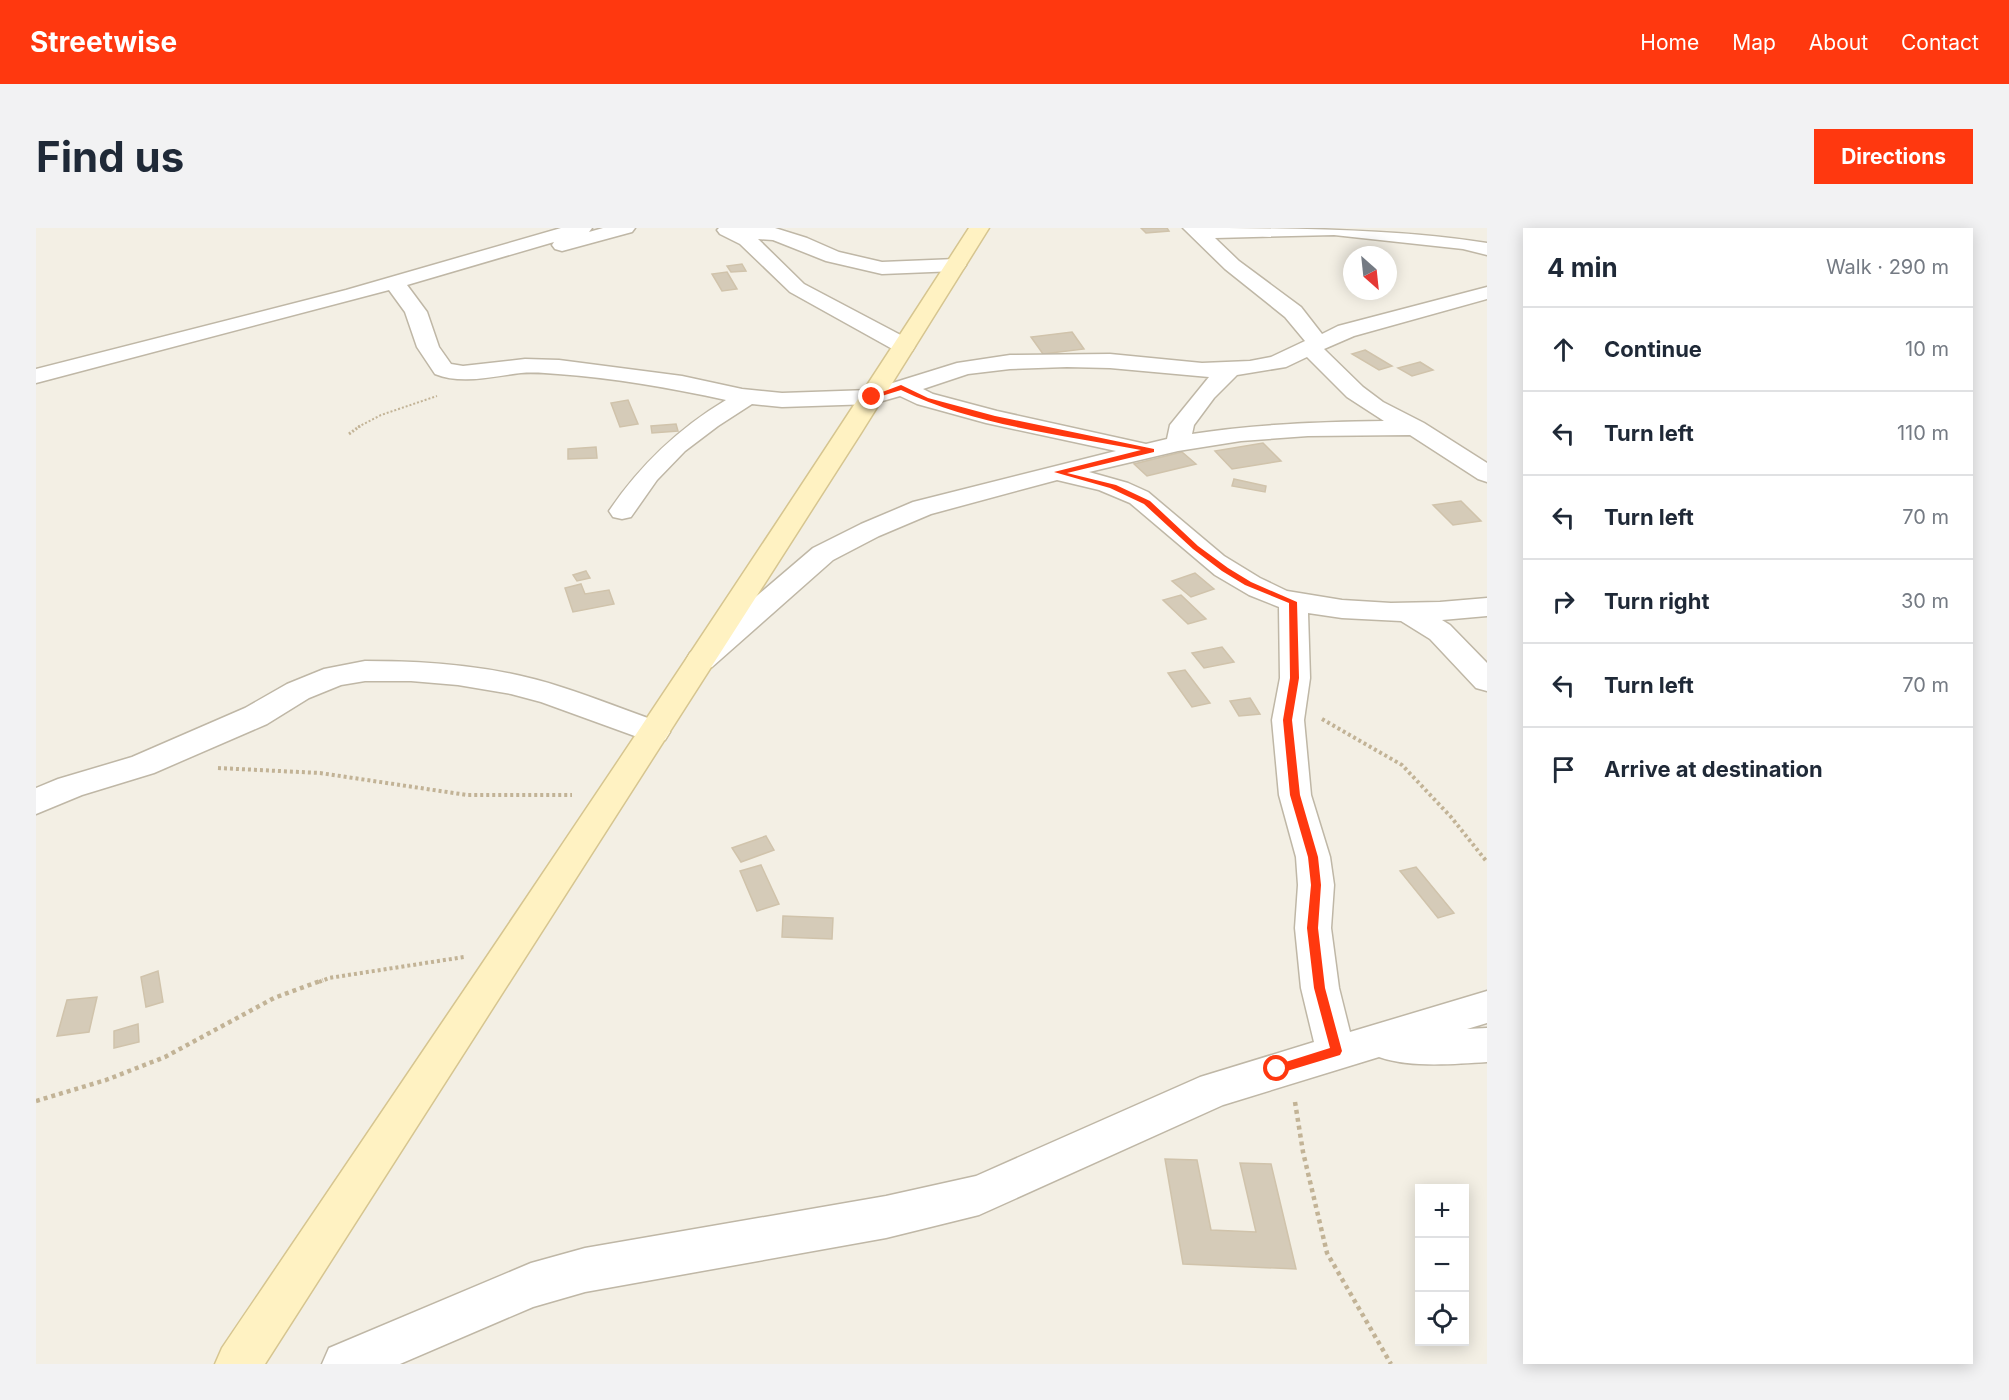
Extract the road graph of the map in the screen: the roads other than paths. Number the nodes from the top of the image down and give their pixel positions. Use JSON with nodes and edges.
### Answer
{"nodes":[{"id":1,"x":582,"y":228,"type":"edge"},
{"id":2,"x":626,"y":228,"type":"edge"},
{"id":3,"x":979,"y":228,"type":"edge"},
{"id":4,"x":727,"y":230,"type":"edge"},
{"id":5,"x":1195,"y":230,"type":"edge"},
{"id":6,"x":1486,"y":248,"type":"edge"},
{"id":7,"x":956,"y":265,"type":"junction"},
{"id":8,"x":454,"y":266,"type":"junction"},
{"id":9,"x":394,"y":282,"type":"junction"},
{"id":10,"x":1487,"y":293,"type":"edge"},
{"id":11,"x":904,"y":346,"type":"junction"},
{"id":12,"x":1315,"y":346,"type":"junction"},
{"id":13,"x":1229,"y":370,"type":"junction"},
{"id":14,"x":36,"y":376,"type":"edge"},
{"id":15,"x":887,"y":392,"type":"junction"},
{"id":16,"x":747,"y":397,"type":"junction"},
{"id":17,"x":1415,"y":428,"type":"junction"},
{"id":18,"x":1487,"y":443,"type":"edge"},
{"id":19,"x":1178,"y":444,"type":"junction"},
{"id":20,"x":1449,"y":449,"type":"junction"},
{"id":21,"x":1151,"y":450,"type":"junction"},
{"id":22,"x":1058,"y":472,"type":"junction"},
{"id":23,"x":1487,"y":474,"type":"edge"},
{"id":24,"x":622,"y":511,"type":"dead end"},
{"id":25,"x":1293,"y":602,"type":"junction"},
{"id":26,"x":1487,"y":607,"type":"edge"},
{"id":27,"x":1405,"y":611,"type":"junction"},
{"id":28,"x":701,"y":660,"type":"junction"},
{"id":29,"x":1487,"y":681,"type":"edge"},
{"id":30,"x":654,"y":732,"type":"junction"},
{"id":31,"x":36,"y":802,"type":"edge"},
{"id":32,"x":1487,"y":1006,"type":"edge"},
{"id":33,"x":1487,"y":1046,"type":"edge"},
{"id":34,"x":1350,"y":1047,"type":"junction"},
{"id":35,"x":238,"y":1364,"type":"edge"},
{"id":36,"x":345,"y":1364,"type":"edge"}],
"edges":[{"from":1,"to":8,"type":"street"},
{"from":2,"to":8,"type":"street"},
{"from":3,"to":7,"type":"street"},
{"from":4,"to":7,"type":"street"},
{"from":4,"to":11,"type":"street"},
{"from":5,"to":6,"type":"street"},
{"from":5,"to":12,"type":"street"},
{"from":7,"to":11,"type":"street"},
{"from":8,"to":9,"type":"street"},
{"from":9,"to":14,"type":"street"},
{"from":9,"to":16,"type":"street"},
{"from":10,"to":12,"type":"street"},
{"from":11,"to":15,"type":"street"},
{"from":12,"to":13,"type":"street"},
{"from":12,"to":17,"type":"street"},
{"from":13,"to":15,"type":"street"},
{"from":13,"to":19,"type":"street"},
{"from":15,"to":16,"type":"street"},
{"from":15,"to":21,"type":"street"},
{"from":15,"to":28,"type":"street"},
{"from":16,"to":24,"type":"street"},
{"from":17,"to":19,"type":"street"},
{"from":17,"to":20,"type":"street"},
{"from":18,"to":20,"type":"street"},
{"from":19,"to":21,"type":"street"},
{"from":20,"to":23,"type":"street"},
{"from":21,"to":22,"type":"street"},
{"from":22,"to":25,"type":"street"},
{"from":22,"to":28,"type":"street"},
{"from":25,"to":27,"type":"street"},
{"from":25,"to":34,"type":"street"},
{"from":26,"to":27,"type":"street"},
{"from":27,"to":29,"type":"street"},
{"from":28,"to":30,"type":"street"},
{"from":30,"to":31,"type":"street"},
{"from":30,"to":35,"type":"street"},
{"from":32,"to":34,"type":"street"},
{"from":33,"to":34,"type":"street"},
{"from":34,"to":36,"type":"street"}]}
